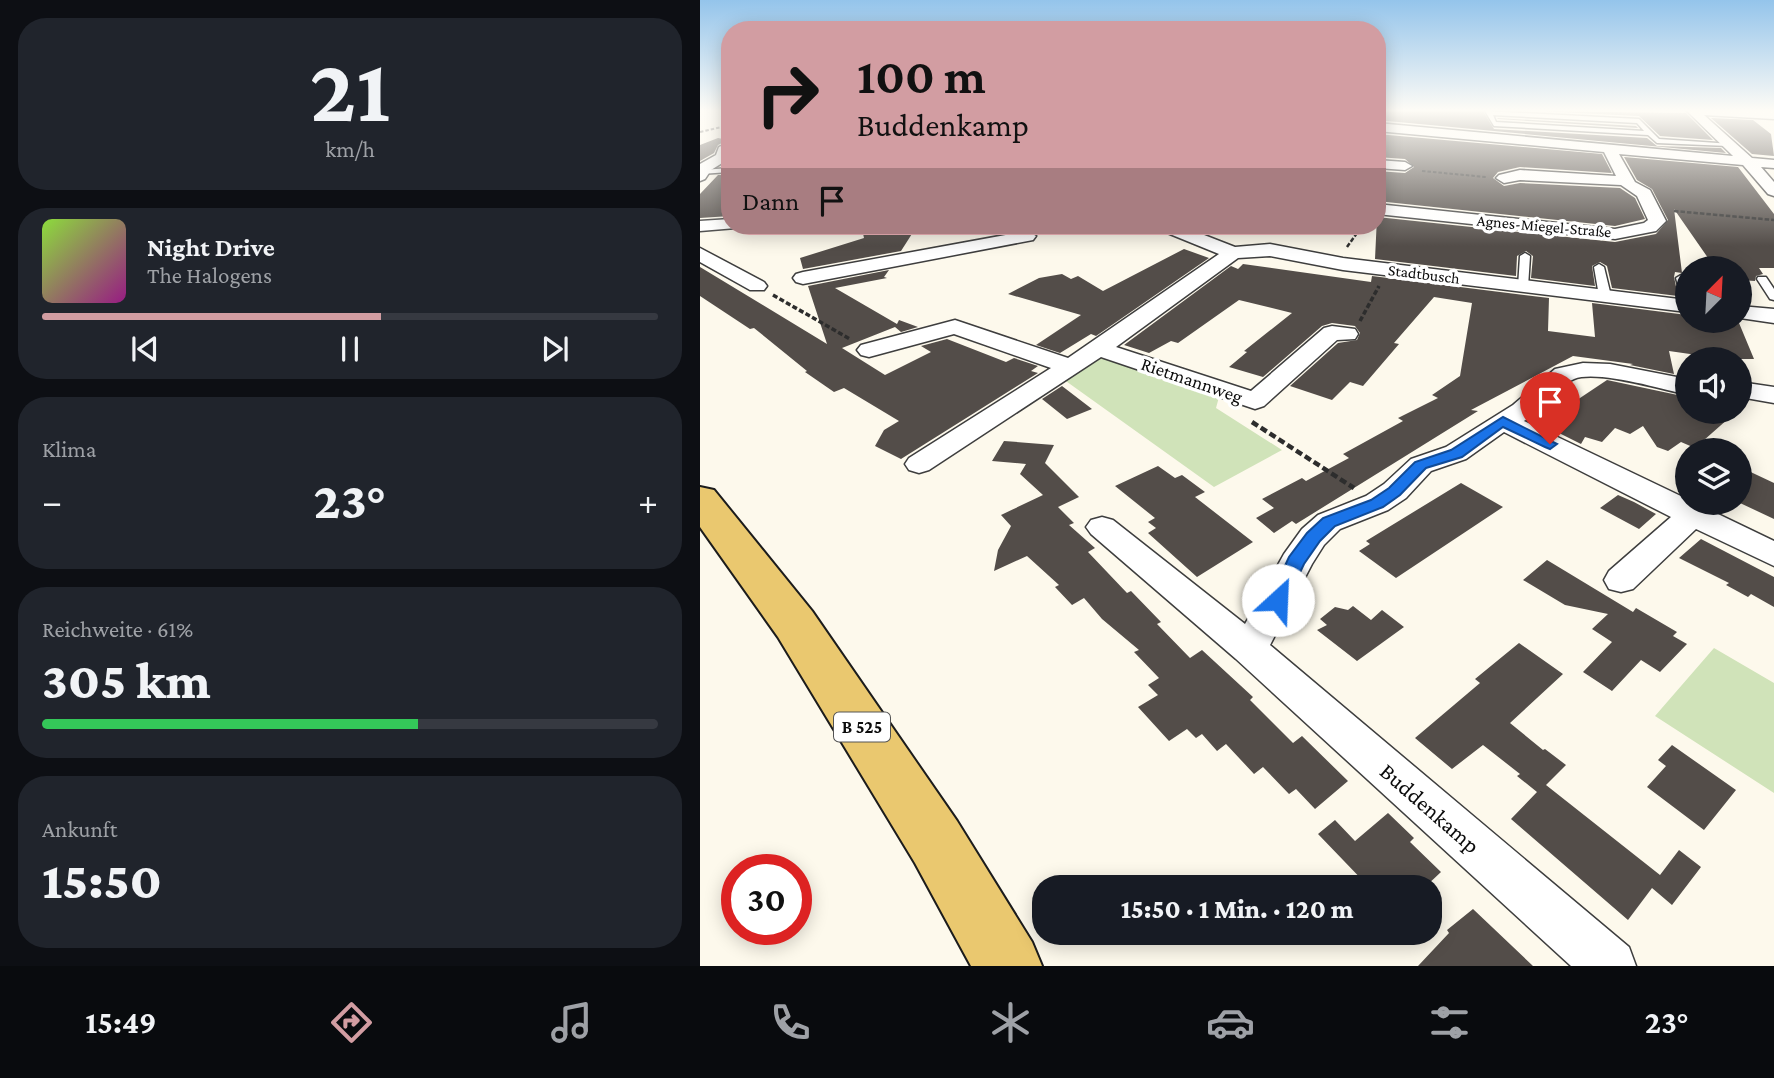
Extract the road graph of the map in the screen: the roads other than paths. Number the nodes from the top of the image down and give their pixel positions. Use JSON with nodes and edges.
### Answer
{"nodes":[{"id":1,"x":1613,"y":156,"type":"edge"},
{"id":2,"x":1689,"y":156,"type":"edge"},
{"id":3,"x":1741,"y":156,"type":"edge"},
{"id":4,"x":721,"y":157,"type":"edge"},
{"id":5,"x":1748,"y":162,"type":"junction"},
{"id":6,"x":1774,"y":164,"type":"edge"},
{"id":7,"x":1386,"y":165,"type":"edge"},
{"id":8,"x":1405,"y":166,"type":"road end"},
{"id":9,"x":721,"y":171,"type":"edge"},
{"id":10,"x":701,"y":174,"type":"edge"},
{"id":11,"x":1504,"y":178,"type":"road end"},
{"id":12,"x":1627,"y":181,"type":"junction"},
{"id":13,"x":1774,"y":191,"type":"edge"},
{"id":14,"x":1386,"y":210,"type":"edge"},
{"id":15,"x":721,"y":225,"type":"edge"},
{"id":16,"x":700,"y":226,"type":"edge"},
{"id":17,"x":941,"y":235,"type":"edge"},
{"id":18,"x":1202,"y":235,"type":"edge"},
{"id":19,"x":1027,"y":236,"type":"dead end"},
{"id":20,"x":1234,"y":243,"type":"junction"},
{"id":21,"x":700,"y":254,"type":"edge"},
{"id":22,"x":928,"y":254,"type":"junction"},
{"id":23,"x":1525,"y":256,"type":"dead end"},
{"id":24,"x":1599,"y":267,"type":"dead end"},
{"id":25,"x":803,"y":278,"type":"dead end"},
{"id":26,"x":1762,"y":279,"type":"dead end"},
{"id":27,"x":757,"y":286,"type":"road end"},
{"id":28,"x":1523,"y":287,"type":"junction"},
{"id":29,"x":1605,"y":296,"type":"junction"},
{"id":30,"x":1675,"y":305,"type":"edge"},
{"id":31,"x":1752,"y":314,"type":"edge"},
{"id":32,"x":1772,"y":316,"type":"edge"},
{"id":33,"x":1347,"y":334,"type":"road end"},
{"id":34,"x":1096,"y":348,"type":"junction"},
{"id":35,"x":869,"y":350,"type":"road end"},
{"id":36,"x":1068,"y":366,"type":"junction"},
{"id":37,"x":1675,"y":384,"type":"edge"},
{"id":38,"x":1752,"y":392,"type":"edge"},
{"id":39,"x":1774,"y":395,"type":"edge"},
{"id":40,"x":1503,"y":421,"type":"junction"},
{"id":41,"x":919,"y":464,"type":"dead end"},
{"id":42,"x":700,"y":499,"type":"edge"},
{"id":43,"x":1675,"y":507,"type":"edge"},
{"id":44,"x":1692,"y":515,"type":"joint"},
{"id":45,"x":1102,"y":527,"type":"dead end"},
{"id":46,"x":1774,"y":555,"type":"edge"},
{"id":47,"x":1621,"y":580,"type":"dead end"},
{"id":48,"x":1249,"y":649,"type":"junction"},
{"id":49,"x":1009,"y":966,"type":"edge"},
{"id":50,"x":1610,"y":966,"type":"edge"}],
"edges":[{"from":1,"to":12,"type":"street"},
{"from":2,"to":5,"type":"street"},
{"from":3,"to":5,"type":"street"},
{"from":4,"to":10,"type":"street"},
{"from":5,"to":6,"type":"street"},
{"from":5,"to":13,"type":"street"},
{"from":7,"to":8,"type":"street"},
{"from":9,"to":10,"type":"lane"},
{"from":11,"to":12,"type":"street"},
{"from":12,"to":14,"type":"street","name":"Agnes-Miegel-Straße"},
{"from":15,"to":16,"type":"street"},
{"from":17,"to":22,"type":"street"},
{"from":18,"to":20,"type":"street","name":"Stadtbusch"},
{"from":19,"to":22,"type":"street"},
{"from":20,"to":28,"type":"street","name":"Stadtbusch"},
{"from":20,"to":34,"type":"street"},
{"from":21,"to":27,"type":"street"},
{"from":22,"to":25,"type":"street"},
{"from":23,"to":28,"type":"lane"},
{"from":24,"to":29,"type":"lane"},
{"from":26,"to":32,"type":"lane"},
{"from":28,"to":29,"type":"street","name":"Stadtbusch"},
{"from":29,"to":30,"type":"street","name":"Stadtbusch"},
{"from":31,"to":32,"type":"street"},
{"from":33,"to":34,"type":"street","name":"Rietmannweg"},
{"from":34,"to":36,"type":"street"},
{"from":35,"to":36,"type":"street"},
{"from":36,"to":41,"type":"street"},
{"from":37,"to":40,"type":"street"},
{"from":38,"to":39,"type":"street"},
{"from":40,"to":43,"type":"street"},
{"from":40,"to":48,"type":"street"},
{"from":42,"to":49,"type":"main road","number":"B 525"},
{"from":44,"to":46,"type":"street"},
{"from":44,"to":47,"type":"street"},
{"from":45,"to":48,"type":"street","name":"Buddenkamp"},
{"from":48,"to":50,"type":"street","name":"Buddenkamp"}]}
